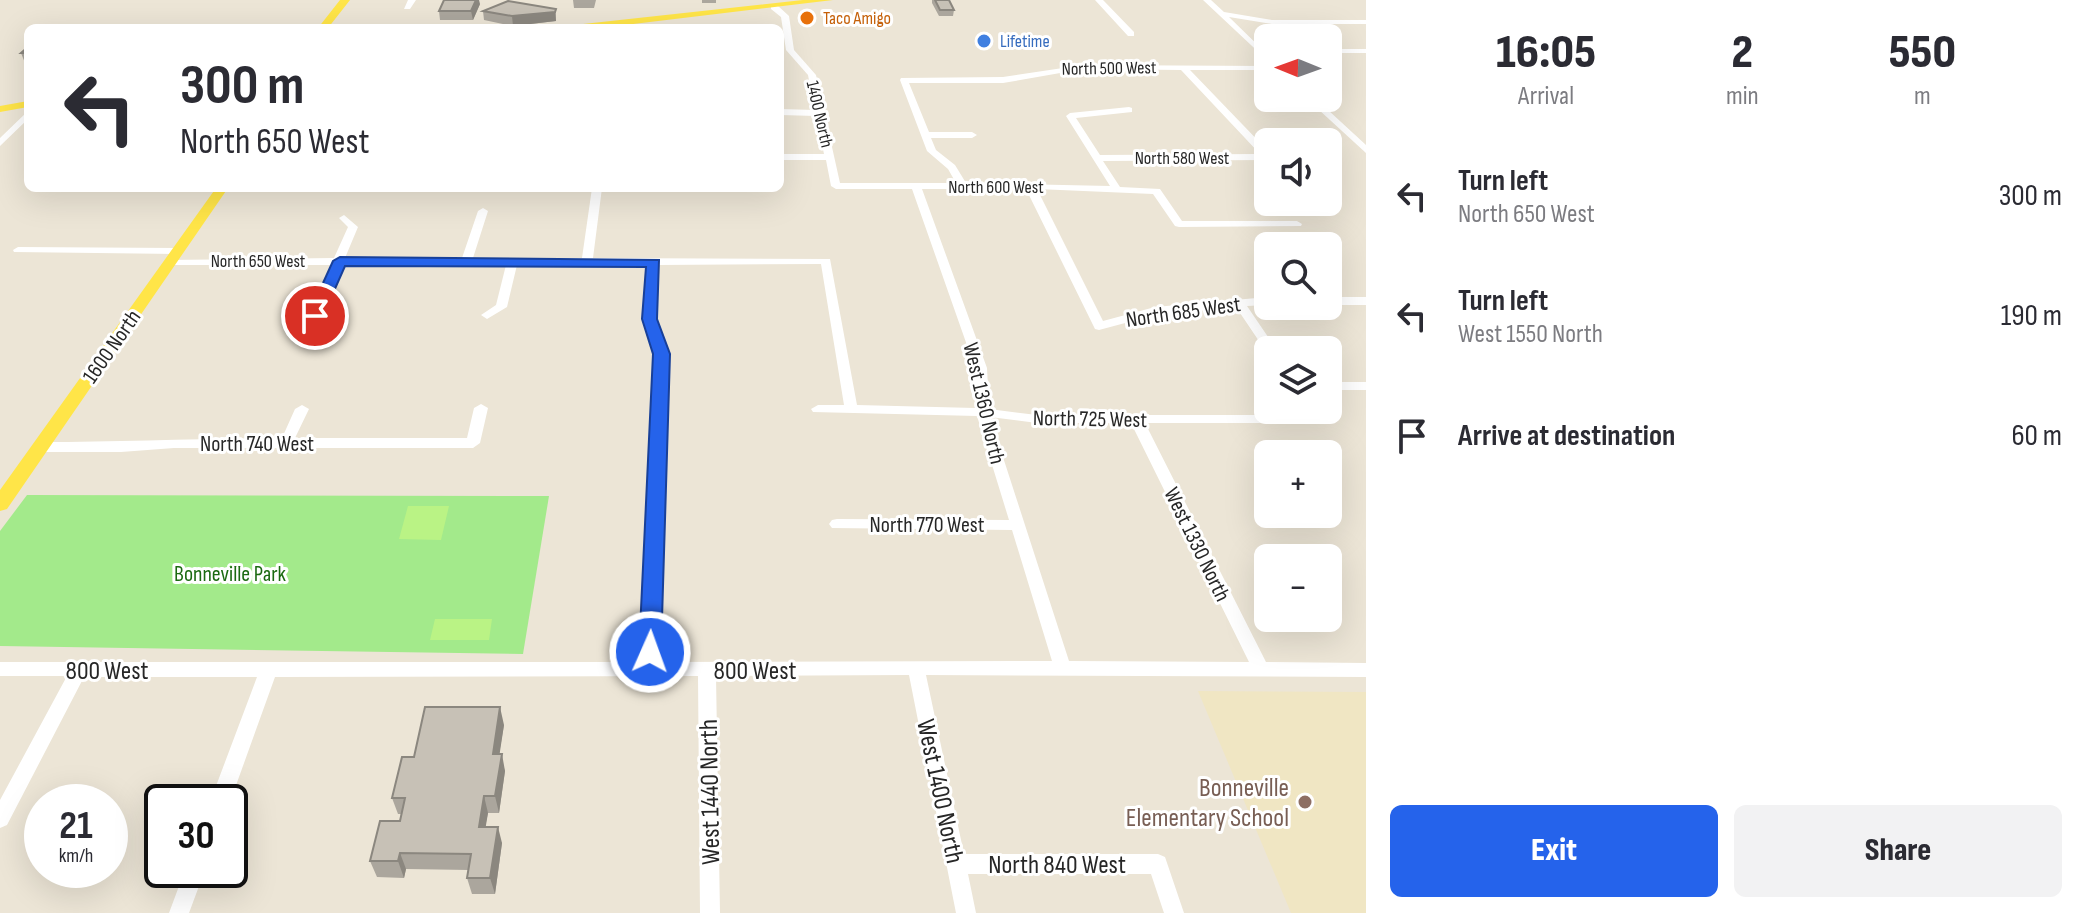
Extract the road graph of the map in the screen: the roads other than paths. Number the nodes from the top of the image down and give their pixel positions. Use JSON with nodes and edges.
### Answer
{"nodes":[{"id":1,"x":345,"y":0,"type":"edge"},
{"id":2,"x":356,"y":0,"type":"edge"},
{"id":3,"x":828,"y":0,"type":"edge"},
{"id":4,"x":1099,"y":0,"type":"edge"},
{"id":5,"x":1207,"y":0,"type":"edge"},
{"id":6,"x":774,"y":7,"type":"junction"},
{"id":7,"x":1222,"y":14,"type":"junction"},
{"id":8,"x":1366,"y":22,"type":"edge"},
{"id":9,"x":326,"y":24,"type":"edge"},
{"id":10,"x":339,"y":24,"type":"edge"},
{"id":11,"x":612,"y":24,"type":"edge"},
{"id":12,"x":1131,"y":34,"type":"dead end"},
{"id":13,"x":1254,"y":42,"type":"edge"},
{"id":14,"x":1342,"y":51,"type":"edge"},
{"id":15,"x":1366,"y":51,"type":"edge"},
{"id":16,"x":1183,"y":67,"type":"junction"},
{"id":17,"x":1254,"y":68,"type":"edge"},
{"id":18,"x":24,"y":105,"type":"edge"},
{"id":19,"x":0,"y":109,"type":"edge"},
{"id":20,"x":1129,"y":110,"type":"dead end"},
{"id":21,"x":784,"y":112,"type":"edge"},
{"id":22,"x":1325,"y":112,"type":"edge"},
{"id":23,"x":820,"y":113,"type":"junction"},
{"id":24,"x":24,"y":118,"type":"edge"},
{"id":25,"x":926,"y":135,"type":"junction"},
{"id":26,"x":972,"y":135,"type":"dead end"},
{"id":27,"x":1353,"y":138,"type":"junction"},
{"id":28,"x":1366,"y":138,"type":"edge"},
{"id":29,"x":1254,"y":142,"type":"edge"},
{"id":30,"x":0,"y":143,"type":"edge"},
{"id":31,"x":1366,"y":150,"type":"edge"},
{"id":32,"x":784,"y":157,"type":"edge"},
{"id":33,"x":830,"y":157,"type":"junction"},
{"id":34,"x":1254,"y":157,"type":"edge"},
{"id":35,"x":1097,"y":158,"type":"junction"},
{"id":36,"x":836,"y":186,"type":"joint"},
{"id":37,"x":916,"y":186,"type":"junction"},
{"id":38,"x":963,"y":186,"type":"junction"},
{"id":39,"x":1030,"y":186,"type":"junction"},
{"id":40,"x":1117,"y":190,"type":"junction"},
{"id":41,"x":219,"y":192,"type":"edge"},
{"id":42,"x":596,"y":192,"type":"edge"},
{"id":43,"x":483,"y":211,"type":"dead end"},
{"id":44,"x":344,"y":218,"type":"dead end"},
{"id":45,"x":1297,"y":224,"type":"dead end"},
{"id":46,"x":18,"y":250,"type":"dead end"},
{"id":47,"x":174,"y":256,"type":"junction"},
{"id":48,"x":340,"y":261,"type":"junction"},
{"id":49,"x":466,"y":262,"type":"junction"},
{"id":50,"x":512,"y":262,"type":"junction"},
{"id":51,"x":587,"y":262,"type":"junction"},
{"id":52,"x":653,"y":263,"type":"junction"},
{"id":53,"x":1254,"y":301,"type":"edge"},
{"id":54,"x":1342,"y":301,"type":"edge"},
{"id":55,"x":1366,"y":301,"type":"edge"},
{"id":56,"x":1238,"y":302,"type":"junction"},
{"id":57,"x":487,"y":315,"type":"dead end"},
{"id":58,"x":315,"y":316,"type":"dead end"},
{"id":59,"x":1261,"y":336,"type":"edge"},
{"id":60,"x":1342,"y":386,"type":"edge"},
{"id":61,"x":1366,"y":386,"type":"edge"},
{"id":62,"x":481,"y":408,"type":"dead end"},
{"id":63,"x":302,"y":409,"type":"dead end"},
{"id":64,"x":818,"y":409,"type":"dead end"},
{"id":65,"x":851,"y":409,"type":"junction"},
{"id":66,"x":982,"y":412,"type":"junction"},
{"id":67,"x":1136,"y":419,"type":"junction"},
{"id":68,"x":1254,"y":419,"type":"edge"},
{"id":69,"x":287,"y":442,"type":"junction"},
{"id":70,"x":41,"y":447,"type":"junction"},
{"id":71,"x":0,"y":504,"type":"edge"},
{"id":72,"x":837,"y":524,"type":"dead end"},
{"id":73,"x":1017,"y":525,"type":"junction"},
{"id":74,"x":1063,"y":668,"type":"junction"},
{"id":75,"x":0,"y":669,"type":"edge"},
{"id":76,"x":916,"y":669,"type":"junction"},
{"id":77,"x":1261,"y":669,"type":"junction"},
{"id":78,"x":79,"y":670,"type":"junction"},
{"id":79,"x":650,"y":670,"type":"junction"},
{"id":80,"x":707,"y":670,"type":"junction"},
{"id":81,"x":1366,"y":670,"type":"edge"},
{"id":82,"x":268,"y":672,"type":"junction"},
{"id":83,"x":227,"y":784,"type":"edge"},
{"id":84,"x":0,"y":819,"type":"edge"},
{"id":85,"x":956,"y":864,"type":"junction"},
{"id":86,"x":188,"y":888,"type":"edge"},
{"id":87,"x":179,"y":913,"type":"edge"},
{"id":88,"x":710,"y":913,"type":"edge"},
{"id":89,"x":966,"y":913,"type":"edge"},
{"id":90,"x":1174,"y":913,"type":"edge"}],
"edges":[{"from":1,"to":9,"type":"main road"},
{"from":2,"to":10,"type":"main road"},
{"from":3,"to":6,"type":"main road"},
{"from":4,"to":12,"type":"street"},
{"from":5,"to":7,"type":"street"},
{"from":6,"to":11,"type":"main road"},
{"from":6,"to":23,"type":"street","name":"1400 North"},
{"from":7,"to":8,"type":"street"},
{"from":7,"to":13,"type":"street"},
{"from":14,"to":15,"type":"street"},
{"from":16,"to":17,"type":"street","name":"North 500 West"},
{"from":16,"to":25,"type":"street","name":"North 500 West"},
{"from":16,"to":29,"type":"street"},
{"from":18,"to":19,"type":"main road"},
{"from":20,"to":35,"type":"street"},
{"from":21,"to":23,"type":"street"},
{"from":22,"to":27,"type":"street"},
{"from":23,"to":33,"type":"street","name":"1400 North"},
{"from":24,"to":30,"type":"street"},
{"from":25,"to":26,"type":"street"},
{"from":25,"to":38,"type":"street"},
{"from":27,"to":28,"type":"street"},
{"from":27,"to":31,"type":"street"},
{"from":32,"to":33,"type":"street"},
{"from":33,"to":36,"type":"street","name":"1400 North"},
{"from":34,"to":35,"type":"street","name":"North 580 West"},
{"from":35,"to":40,"type":"street"},
{"from":36,"to":37,"type":"street","name":"North 600 West"},
{"from":37,"to":38,"type":"street","name":"North 600 West"},
{"from":37,"to":66,"type":"street","name":"West 1360 North"},
{"from":38,"to":39,"type":"street","name":"North 600 West"},
{"from":39,"to":40,"type":"street","name":"North 600 West"},
{"from":39,"to":56,"type":"street","name":"North 685 West"},
{"from":40,"to":45,"type":"street","name":"North 600 West"},
{"from":41,"to":47,"type":"main road","name":"1600 North"},
{"from":42,"to":51,"type":"street"},
{"from":43,"to":49,"type":"street"},
{"from":44,"to":48,"type":"street"},
{"from":46,"to":47,"type":"street","name":"North 650 West"},
{"from":47,"to":48,"type":"street","name":"North 650 West"},
{"from":47,"to":70,"type":"main road","name":"1600 North"},
{"from":48,"to":49,"type":"street","name":"North 650 West"},
{"from":48,"to":58,"type":"street"},
{"from":49,"to":50,"type":"street","name":"North 650 West"},
{"from":50,"to":51,"type":"street","name":"North 650 West"},
{"from":50,"to":57,"type":"street"},
{"from":51,"to":52,"type":"street","name":"North 650 West"},
{"from":52,"to":65,"type":"street","name":"North 650 West"},
{"from":52,"to":79,"type":"street"},
{"from":53,"to":56,"type":"street","name":"North 685 West"},
{"from":54,"to":55,"type":"street"},
{"from":56,"to":59,"type":"street"},
{"from":60,"to":61,"type":"street"},
{"from":62,"to":69,"type":"street","name":"North 740 West"},
{"from":63,"to":69,"type":"street"},
{"from":64,"to":65,"type":"street","name":"North 725 West"},
{"from":65,"to":66,"type":"street","name":"North 725 West"},
{"from":66,"to":67,"type":"street","name":"North 725 West"},
{"from":66,"to":73,"type":"street","name":"West 1360 North"},
{"from":67,"to":68,"type":"street","name":"North 725 West"},
{"from":67,"to":77,"type":"street","name":"West 1330 North"},
{"from":69,"to":70,"type":"street","name":"North 740 West"},
{"from":70,"to":71,"type":"main road","name":"1600 North"},
{"from":72,"to":73,"type":"street","name":"North 770 West"},
{"from":73,"to":74,"type":"street","name":"West 1360 North"},
{"from":74,"to":76,"type":"street","name":"800 West"},
{"from":74,"to":77,"type":"street","name":"800 West"},
{"from":75,"to":78,"type":"street","name":"800 West"},
{"from":76,"to":80,"type":"street","name":"800 West"},
{"from":76,"to":85,"type":"street","name":"West 1400 North"},
{"from":77,"to":81,"type":"street","name":"800 West"},
{"from":78,"to":82,"type":"street","name":"800 West"},
{"from":78,"to":84,"type":"street"},
{"from":79,"to":80,"type":"street","name":"800 West"},
{"from":79,"to":82,"type":"street","name":"800 West"},
{"from":80,"to":88,"type":"street","name":"West 1440 North"},
{"from":82,"to":83,"type":"street"},
{"from":85,"to":89,"type":"street","name":"West 1400 North"},
{"from":85,"to":90,"type":"street","name":"North 840 West"},
{"from":86,"to":87,"type":"street"}]}
